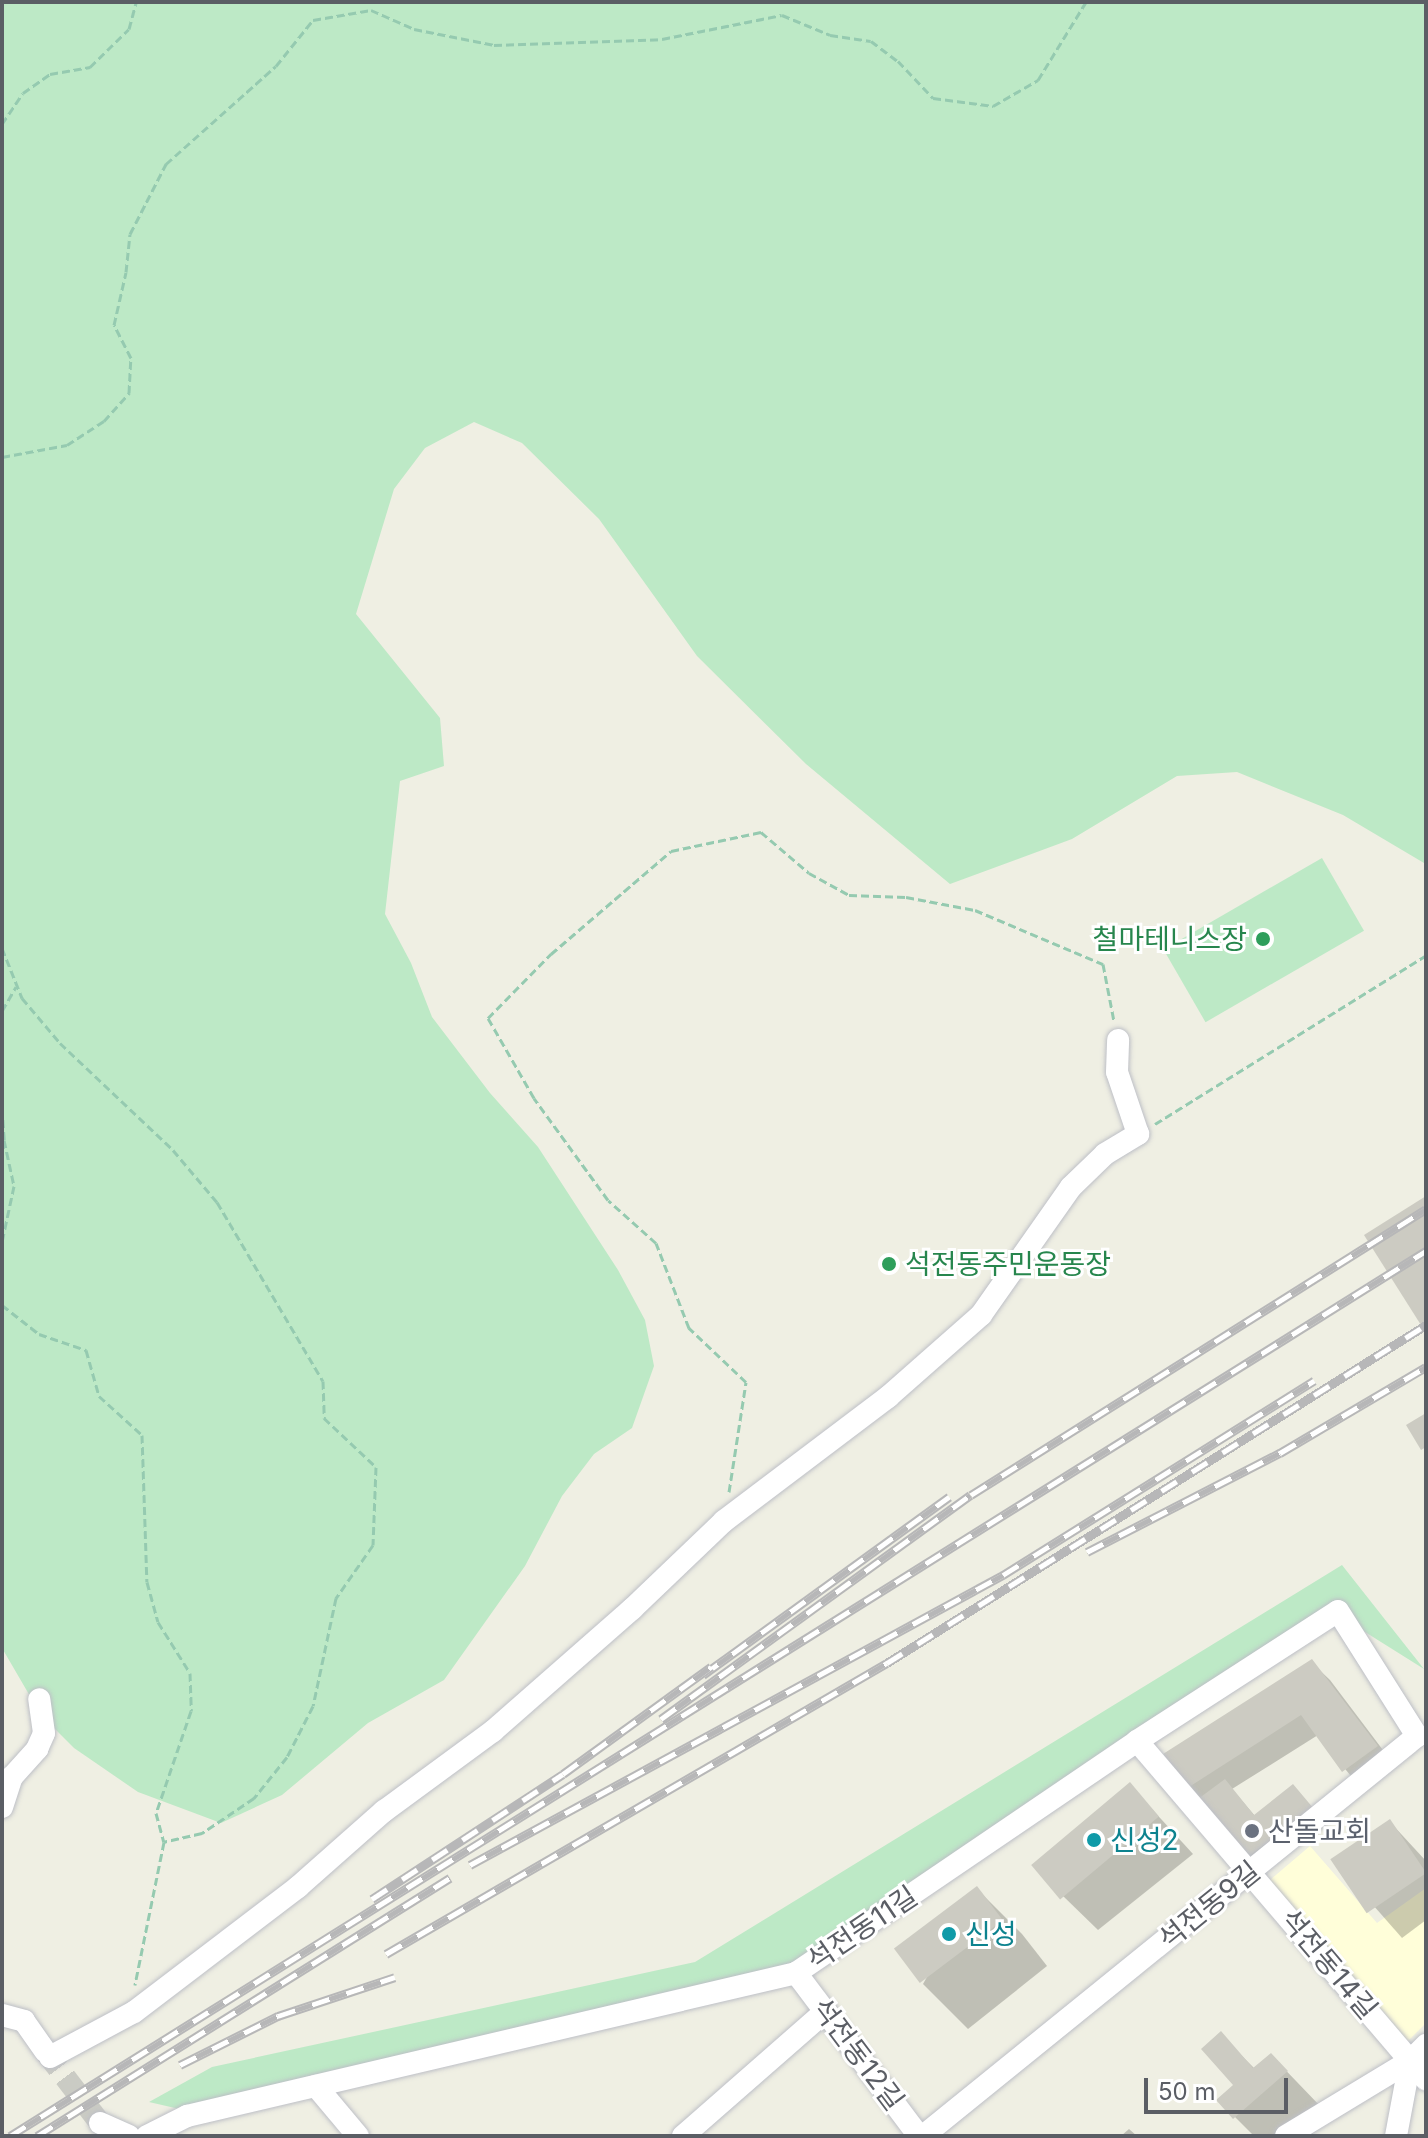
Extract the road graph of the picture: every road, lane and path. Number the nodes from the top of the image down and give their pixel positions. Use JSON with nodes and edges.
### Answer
{"nodes":[{"id":1,"x":136,"y":2,"type":"edge"},
{"id":2,"x":1086,"y":2,"type":"edge"},
{"id":3,"x":2,"y":124,"type":"edge"},
{"id":4,"x":2,"y":457,"type":"edge"},
{"id":5,"x":2,"y":948,"type":"edge"},
{"id":6,"x":1426,"y":955,"type":"edge"},
{"id":7,"x":16,"y":985,"type":"junction"},
{"id":8,"x":2,"y":1011,"type":"edge"},
{"id":9,"x":1118,"y":1040,"type":"joint"},
{"id":10,"x":2,"y":1108,"type":"edge"},
{"id":11,"x":1138,"y":1134,"type":"junction"},
{"id":12,"x":2,"y":1242,"type":"edge"},
{"id":13,"x":2,"y":1305,"type":"edge"},
{"id":14,"x":724,"y":1521,"type":"junction"},
{"id":15,"x":1338,"y":1611,"type":"joint"},
{"id":16,"x":39,"y":1699,"type":"dead end"},
{"id":17,"x":1137,"y":1741,"type":"junction"},
{"id":18,"x":2,"y":1807,"type":"edge"},
{"id":19,"x":164,"y":1842,"type":"junction"},
{"id":20,"x":1251,"y":1872,"type":"junction"},
{"id":21,"x":796,"y":1973,"type":"junction"},
{"id":22,"x":135,"y":1985,"type":"dead end"},
{"id":23,"x":826,"y":2011,"type":"junction"},
{"id":24,"x":2,"y":2015,"type":"edge"},
{"id":25,"x":1426,"y":2045,"type":"edge"},
{"id":26,"x":1410,"y":2061,"type":"junction"},
{"id":27,"x":1426,"y":2079,"type":"edge"},
{"id":28,"x":316,"y":2086,"type":"junction"},
{"id":29,"x":100,"y":2123,"type":"tunnel mouth"},
{"id":30,"x":129,"y":2136,"type":"edge"},
{"id":31,"x":147,"y":2136,"type":"edge"},
{"id":32,"x":358,"y":2136,"type":"edge"},
{"id":33,"x":683,"y":2136,"type":"edge"},
{"id":34,"x":921,"y":2136,"type":"edge"},
{"id":35,"x":1286,"y":2136,"type":"edge"},
{"id":36,"x":1396,"y":2136,"type":"edge"}],
"edges":[{"from":1,"to":3,"type":"path"},
{"from":2,"to":4,"type":"path"},
{"from":5,"to":7,"type":"path"},
{"from":6,"to":11,"type":"path"},
{"from":7,"to":8,"type":"path"},
{"from":7,"to":19,"type":"path"},
{"from":9,"to":11,"type":"street"},
{"from":9,"to":14,"type":"path"},
{"from":10,"to":12,"type":"path"},
{"from":11,"to":14,"type":"street"},
{"from":13,"to":19,"type":"path"},
{"from":14,"to":24,"type":"street"},
{"from":15,"to":17,"type":"street","name":"석전동11길"},
{"from":15,"to":20,"type":"street","name":"석전동9길"},
{"from":16,"to":18,"type":"street"},
{"from":17,"to":20,"type":"street","name":"석전동14길"},
{"from":17,"to":21,"type":"street","name":"석전동11길"},
{"from":19,"to":22,"type":"path"},
{"from":20,"to":26,"type":"street","name":"석전동14길"},
{"from":20,"to":34,"type":"street","name":"석전동9길"},
{"from":21,"to":23,"type":"street","name":"석전동12길"},
{"from":21,"to":28,"type":"street","name":"석전동11길"},
{"from":23,"to":33,"type":"street"},
{"from":23,"to":34,"type":"street","name":"석전동12길"},
{"from":25,"to":26,"type":"street"},
{"from":26,"to":27,"type":"street","name":"석전동14길"},
{"from":26,"to":35,"type":"street"},
{"from":26,"to":36,"type":"street"},
{"from":28,"to":31,"type":"street","name":"석전동11길"},
{"from":28,"to":32,"type":"street"},
{"from":29,"to":30,"type":"street"}]}
